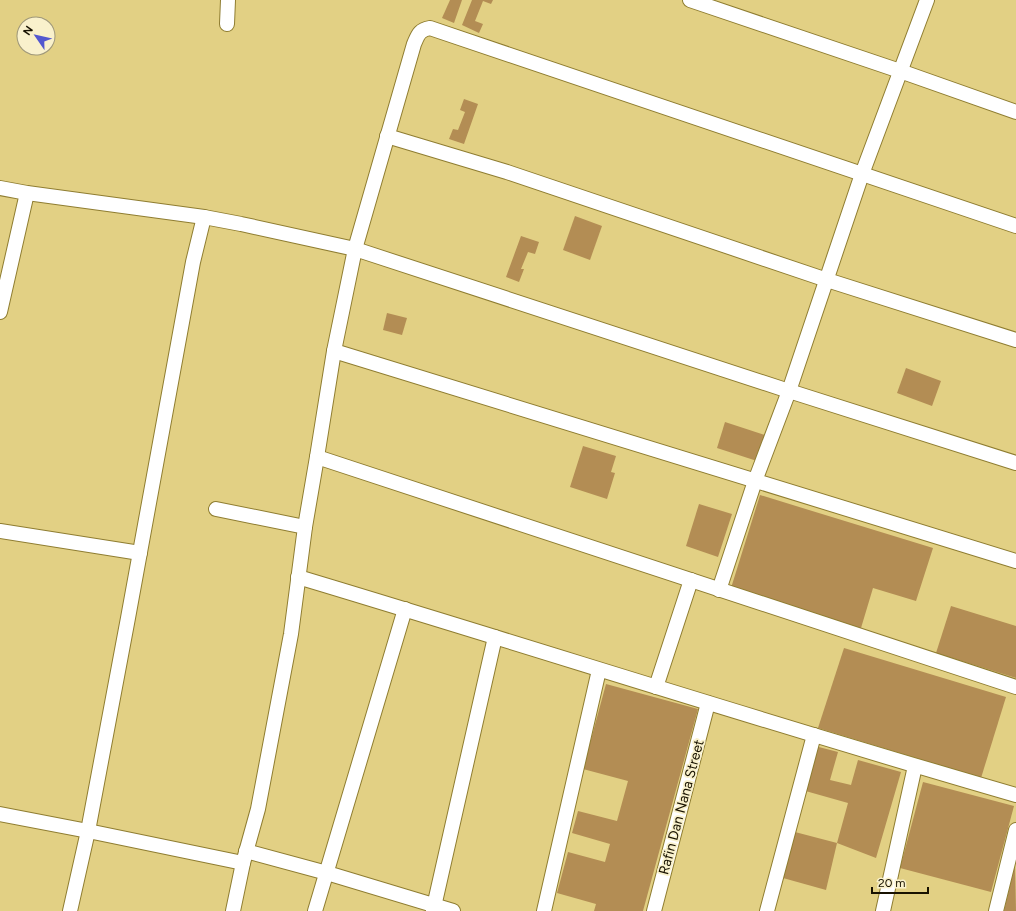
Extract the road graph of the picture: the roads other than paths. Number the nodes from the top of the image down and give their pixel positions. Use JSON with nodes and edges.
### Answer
{"nodes":[{"id":1,"x":228,"y":0,"type":"edge"},
{"id":2,"x":690,"y":0,"type":"edge"},
{"id":3,"x":927,"y":0,"type":"edge"},
{"id":4,"x":227,"y":24,"type":"dead end"},
{"id":5,"x":900,"y":71,"type":"junction"},
{"id":6,"x":1016,"y":112,"type":"edge"},
{"id":7,"x":387,"y":136,"type":"junction"},
{"id":8,"x":862,"y":174,"type":"junction"},
{"id":9,"x":0,"y":188,"type":"edge"},
{"id":10,"x":27,"y":193,"type":"junction"},
{"id":11,"x":204,"y":217,"type":"junction"},
{"id":12,"x":1016,"y":226,"type":"edge"},
{"id":13,"x":354,"y":249,"type":"junction"},
{"id":14,"x":827,"y":280,"type":"junction"},
{"id":15,"x":0,"y":312,"type":"edge"},
{"id":16,"x":1016,"y":340,"type":"edge"},
{"id":17,"x":334,"y":351,"type":"junction"},
{"id":18,"x":790,"y":391,"type":"junction"},
{"id":19,"x":317,"y":457,"type":"junction"},
{"id":20,"x":1016,"y":463,"type":"edge"},
{"id":21,"x":755,"y":480,"type":"junction"},
{"id":22,"x":216,"y":509,"type":"dead end"},
{"id":23,"x":305,"y":527,"type":"junction"},
{"id":24,"x":0,"y":531,"type":"edge"},
{"id":25,"x":140,"y":553,"type":"junction"},
{"id":26,"x":1016,"y":561,"type":"edge"},
{"id":27,"x":298,"y":577,"type":"junction"},
{"id":28,"x":691,"y":580,"type":"junction"},
{"id":29,"x":719,"y":590,"type":"junction"},
{"id":30,"x":405,"y":609,"type":"junction"},
{"id":31,"x":495,"y":637,"type":"junction"},
{"id":32,"x":600,"y":670,"type":"junction"},
{"id":33,"x":656,"y":687,"type":"junction"},
{"id":34,"x":1016,"y":687,"type":"edge"},
{"id":35,"x":708,"y":703,"type":"junction"},
{"id":36,"x":814,"y":735,"type":"junction"},
{"id":37,"x":916,"y":766,"type":"junction"},
{"id":38,"x":1016,"y":795,"type":"edge"},
{"id":39,"x":0,"y":814,"type":"edge"},
{"id":40,"x":1016,"y":830,"type":"edge"},
{"id":41,"x":88,"y":831,"type":"junction"},
{"id":42,"x":244,"y":857,"type":"junction"},
{"id":43,"x":327,"y":873,"type":"junction"},
{"id":44,"x":434,"y":908,"type":"edge"},
{"id":45,"x":70,"y":911,"type":"edge"},
{"id":46,"x":233,"y":911,"type":"edge"},
{"id":47,"x":315,"y":911,"type":"edge"},
{"id":48,"x":453,"y":911,"type":"edge"},
{"id":49,"x":544,"y":911,"type":"edge"},
{"id":50,"x":654,"y":911,"type":"edge"},
{"id":51,"x":767,"y":911,"type":"edge"},
{"id":52,"x":883,"y":911,"type":"edge"},
{"id":53,"x":996,"y":911,"type":"edge"}],
"edges":[{"from":1,"to":4,"type":"street"},
{"from":2,"to":5,"type":"street"},
{"from":3,"to":5,"type":"street"},
{"from":5,"to":6,"type":"street"},
{"from":5,"to":8,"type":"street"},
{"from":7,"to":8,"type":"street"},
{"from":7,"to":13,"type":"street"},
{"from":7,"to":14,"type":"street"},
{"from":8,"to":12,"type":"street"},
{"from":8,"to":14,"type":"street"},
{"from":9,"to":10,"type":"street"},
{"from":10,"to":11,"type":"street"},
{"from":10,"to":15,"type":"street"},
{"from":11,"to":13,"type":"street"},
{"from":11,"to":25,"type":"street"},
{"from":13,"to":17,"type":"street"},
{"from":13,"to":18,"type":"street"},
{"from":14,"to":16,"type":"street"},
{"from":14,"to":18,"type":"street"},
{"from":17,"to":19,"type":"street"},
{"from":17,"to":21,"type":"street"},
{"from":18,"to":20,"type":"street"},
{"from":18,"to":21,"type":"street"},
{"from":19,"to":23,"type":"street"},
{"from":19,"to":28,"type":"street"},
{"from":21,"to":26,"type":"street"},
{"from":21,"to":29,"type":"street"},
{"from":22,"to":23,"type":"street"},
{"from":23,"to":27,"type":"street"},
{"from":24,"to":25,"type":"street"},
{"from":25,"to":41,"type":"street"},
{"from":27,"to":30,"type":"street"},
{"from":27,"to":42,"type":"street"},
{"from":28,"to":29,"type":"street"},
{"from":28,"to":33,"type":"street"},
{"from":29,"to":34,"type":"street"},
{"from":30,"to":31,"type":"street"},
{"from":30,"to":43,"type":"street"},
{"from":31,"to":32,"type":"street"},
{"from":31,"to":44,"type":"street"},
{"from":32,"to":33,"type":"street"},
{"from":32,"to":49,"type":"street"},
{"from":33,"to":35,"type":"street"},
{"from":35,"to":36,"type":"street"},
{"from":35,"to":50,"type":"street","name":"Rafin Dan Nana Street"},
{"from":36,"to":37,"type":"street"},
{"from":36,"to":51,"type":"street"},
{"from":37,"to":38,"type":"street"},
{"from":37,"to":52,"type":"street"},
{"from":39,"to":41,"type":"street"},
{"from":40,"to":53,"type":"street"},
{"from":41,"to":42,"type":"street"},
{"from":41,"to":45,"type":"street"},
{"from":42,"to":43,"type":"street"},
{"from":42,"to":46,"type":"street"},
{"from":43,"to":44,"type":"street"},
{"from":43,"to":47,"type":"street"},
{"from":44,"to":48,"type":"street"}]}
